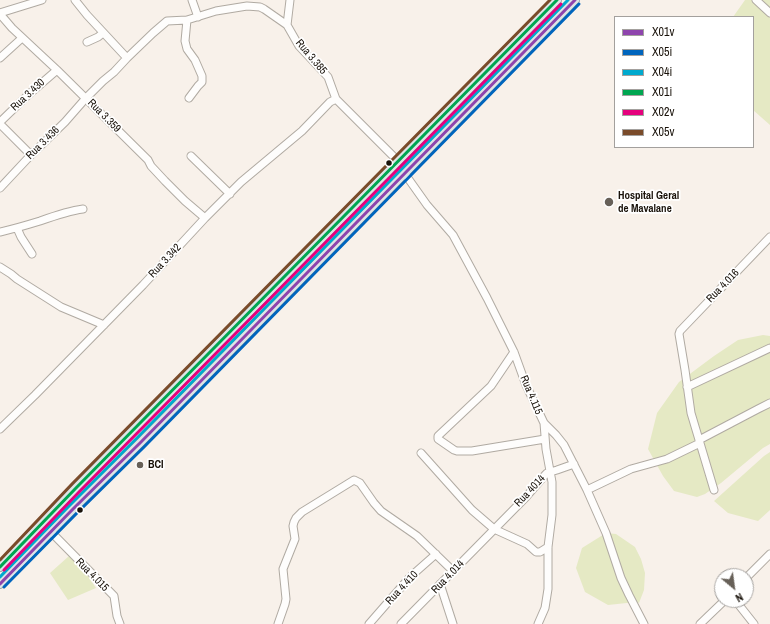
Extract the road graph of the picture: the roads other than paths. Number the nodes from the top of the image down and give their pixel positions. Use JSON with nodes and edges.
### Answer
{"nodes":[{"id":1,"x":42,"y":0,"type":"edge"},
{"id":2,"x":75,"y":0,"type":"edge"},
{"id":3,"x":192,"y":0,"type":"edge"},
{"id":4,"x":290,"y":0,"type":"edge"},
{"id":5,"x":557,"y":0,"type":"edge"},
{"id":6,"x":575,"y":0,"type":"edge"},
{"id":7,"x":756,"y":0,"type":"edge"},
{"id":8,"x":770,"y":13,"type":"edge"},
{"id":9,"x":0,"y":14,"type":"edge"},
{"id":10,"x":198,"y":17,"type":"junction"},
{"id":11,"x":187,"y":20,"type":"junction"},
{"id":12,"x":287,"y":25,"type":"junction"},
{"id":13,"x":103,"y":33,"type":"junction"},
{"id":14,"x":22,"y":38,"type":"junction"},
{"id":15,"x":87,"y":42,"type":"dead end"},
{"id":16,"x":0,"y":58,"type":"edge"},
{"id":17,"x":127,"y":58,"type":"junction"},
{"id":18,"x":57,"y":70,"type":"junction"},
{"id":19,"x":86,"y":98,"type":"junction"},
{"id":20,"x":190,"y":98,"type":"dead end"},
{"id":21,"x":336,"y":99,"type":"junction"},
{"id":22,"x":0,"y":123,"type":"edge"},
{"id":23,"x":31,"y":155,"type":"junction"},
{"id":24,"x":191,"y":156,"type":"dead end"},
{"id":25,"x":398,"y":161,"type":"junction"},
{"id":26,"x":405,"y":174,"type":"junction"},
{"id":27,"x":0,"y":188,"type":"edge"},
{"id":28,"x":230,"y":194,"type":"junction"},
{"id":29,"x":366,"y":195,"type":"junction"},
{"id":30,"x":375,"y":204,"type":"junction"},
{"id":31,"x":83,"y":210,"type":"dead end"},
{"id":32,"x":205,"y":218,"type":"junction"},
{"id":33,"x":17,"y":228,"type":"junction"},
{"id":34,"x":0,"y":231,"type":"edge"},
{"id":35,"x":770,"y":237,"type":"edge"},
{"id":36,"x":32,"y":254,"type":"dead end"},
{"id":37,"x":0,"y":267,"type":"edge"},
{"id":38,"x":104,"y":324,"type":"junction"},
{"id":39,"x":770,"y":348,"type":"edge"},
{"id":40,"x":514,"y":352,"type":"junction"},
{"id":41,"x":687,"y":387,"type":"junction"},
{"id":42,"x":770,"y":403,"type":"edge"},
{"id":43,"x":146,"y":417,"type":"junction"},
{"id":44,"x":544,"y":423,"type":"junction"},
{"id":45,"x":156,"y":426,"type":"junction"},
{"id":46,"x":0,"y":429,"type":"edge"},
{"id":47,"x":545,"y":439,"type":"junction"},
{"id":48,"x":699,"y":441,"type":"junction"},
{"id":49,"x":421,"y":453,"type":"dead end"},
{"id":50,"x":574,"y":464,"type":"junction"},
{"id":51,"x":551,"y":472,"type":"junction"},
{"id":52,"x":587,"y":490,"type":"junction"},
{"id":53,"x":714,"y":490,"type":"dead end"},
{"id":54,"x":494,"y":529,"type":"junction"},
{"id":55,"x":51,"y":532,"type":"junction"},
{"id":56,"x":548,"y":547,"type":"junction"},
{"id":57,"x":436,"y":554,"type":"junction"},
{"id":58,"x":770,"y":554,"type":"edge"},
{"id":59,"x":0,"y":567,"type":"edge"},
{"id":60,"x":754,"y":570,"type":"edge"},
{"id":61,"x":454,"y":571,"type":"junction"},
{"id":62,"x":0,"y":584,"type":"edge"},
{"id":63,"x":440,"y":584,"type":"junction"},
{"id":64,"x":716,"y":608,"type":"edge"},
{"id":65,"x":741,"y":608,"type":"edge"},
{"id":66,"x":120,"y":624,"type":"edge"},
{"id":67,"x":278,"y":624,"type":"edge"},
{"id":68,"x":370,"y":624,"type":"edge"},
{"id":69,"x":401,"y":624,"type":"edge"},
{"id":70,"x":453,"y":624,"type":"edge"},
{"id":71,"x":538,"y":624,"type":"edge"},
{"id":72,"x":644,"y":624,"type":"edge"},
{"id":73,"x":700,"y":624,"type":"edge"},
{"id":74,"x":754,"y":624,"type":"edge"}],
"edges":[{"from":1,"to":9,"type":"street"},
{"from":2,"to":13,"type":"street"},
{"from":3,"to":10,"type":"street"},
{"from":4,"to":12,"type":"street"},
{"from":5,"to":25,"type":"main road"},
{"from":6,"to":26,"type":"main road"},
{"from":7,"to":8,"type":"street"},
{"from":9,"to":14,"type":"street","name":"Rua 3.359"},
{"from":10,"to":11,"type":"street","name":"Rua 3.436"},
{"from":10,"to":12,"type":"street","name":"Rua 3.436"},
{"from":11,"to":17,"type":"street","name":"Rua 3.436"},
{"from":11,"to":20,"type":"street"},
{"from":12,"to":21,"type":"street","name":"Rua 3.385"},
{"from":13,"to":15,"type":"street"},
{"from":13,"to":17,"type":"street"},
{"from":14,"to":16,"type":"street"},
{"from":14,"to":18,"type":"street","name":"Rua 3.359"},
{"from":17,"to":19,"type":"street","name":"Rua 3.436"},
{"from":18,"to":19,"type":"street","name":"Rua 3.359"},
{"from":18,"to":22,"type":"street","name":"Rua 3.430"},
{"from":19,"to":23,"type":"street","name":"Rua 3.436"},
{"from":19,"to":32,"type":"street","name":"Rua 3.359"},
{"from":21,"to":25,"type":"street","name":"Rua 3.385"},
{"from":21,"to":28,"type":"street","name":"Rua 3.342"},
{"from":22,"to":23,"type":"street"},
{"from":23,"to":27,"type":"street","name":"Rua 3.436"},
{"from":24,"to":28,"type":"street"},
{"from":25,"to":29,"type":"main road"},
{"from":26,"to":30,"type":"main road"},
{"from":26,"to":40,"type":"street","name":"Rua 4.115"},
{"from":28,"to":32,"type":"street","name":"Rua 3.342"},
{"from":29,"to":30,"type":"main road"},
{"from":29,"to":43,"type":"main road"},
{"from":30,"to":45,"type":"main road"},
{"from":31,"to":33,"type":"street"},
{"from":32,"to":38,"type":"street","name":"Rua 3.342"},
{"from":33,"to":34,"type":"street"},
{"from":33,"to":36,"type":"street"},
{"from":35,"to":41,"type":"street","name":"Rua 4.016"},
{"from":37,"to":38,"type":"street"},
{"from":38,"to":46,"type":"street","name":"Rua 3.342"},
{"from":39,"to":41,"type":"street"},
{"from":40,"to":44,"type":"street","name":"Rua 4.115"},
{"from":40,"to":47,"type":"street"},
{"from":41,"to":48,"type":"street"},
{"from":42,"to":48,"type":"street"},
{"from":43,"to":45,"type":"main road"},
{"from":43,"to":59,"type":"main road"},
{"from":44,"to":47,"type":"street"},
{"from":44,"to":50,"type":"street","name":"Rua 4.115"},
{"from":45,"to":55,"type":"main road"},
{"from":47,"to":51,"type":"street"},
{"from":48,"to":52,"type":"street"},
{"from":48,"to":53,"type":"street"},
{"from":49,"to":54,"type":"street"},
{"from":50,"to":51,"type":"street","name":"Rua 4014"},
{"from":50,"to":52,"type":"street","name":"Rua 4.115"},
{"from":51,"to":54,"type":"street","name":"Rua 4014"},
{"from":51,"to":56,"type":"street"},
{"from":52,"to":72,"type":"street","name":"Rua 4.115"},
{"from":54,"to":56,"type":"street"},
{"from":54,"to":61,"type":"street","name":"Rua 4.014"},
{"from":55,"to":62,"type":"main road"},
{"from":55,"to":66,"type":"street","name":"Rua 4.015"},
{"from":56,"to":71,"type":"street"},
{"from":57,"to":61,"type":"street"},
{"from":57,"to":67,"type":"street"},
{"from":57,"to":68,"type":"street","name":"Rua 4.410"},
{"from":58,"to":60,"type":"street"},
{"from":61,"to":63,"type":"street","name":"Rua 4.014"},
{"from":63,"to":69,"type":"street","name":"Rua 4.014"},
{"from":63,"to":70,"type":"street"},
{"from":64,"to":73,"type":"street"},
{"from":65,"to":74,"type":"street"}]}
